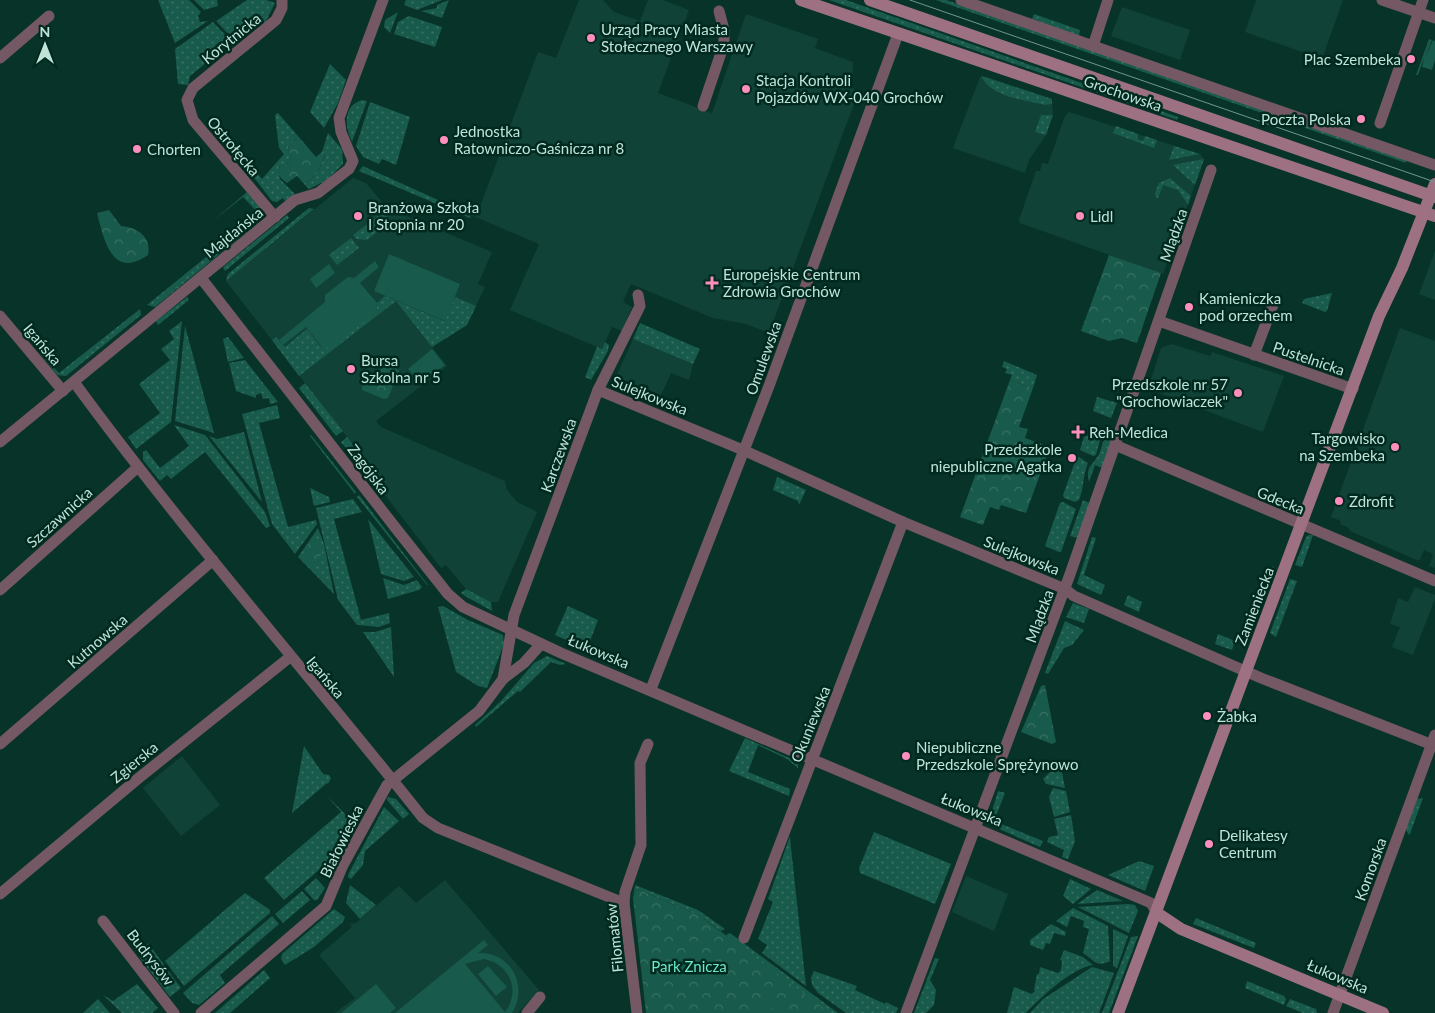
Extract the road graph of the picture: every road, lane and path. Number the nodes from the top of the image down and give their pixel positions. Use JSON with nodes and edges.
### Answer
{"nodes":[{"id":1,"x":382,"y":0,"type":"edge"},
{"id":2,"x":801,"y":0,"type":"edge"},
{"id":3,"x":870,"y":0,"type":"edge"},
{"id":4,"x":961,"y":0,"type":"edge"},
{"id":5,"x":1108,"y":0,"type":"edge"},
{"id":6,"x":1382,"y":0,"type":"edge"},
{"id":7,"x":1423,"y":0,"type":"edge"},
{"id":8,"x":282,"y":4,"type":"edge"},
{"id":9,"x":719,"y":11,"type":"dead end"},
{"id":10,"x":1418,"y":12,"type":"junction"},
{"id":11,"x":49,"y":16,"type":"dead end"},
{"id":12,"x":1435,"y":18,"type":"edge"},
{"id":13,"x":898,"y":34,"type":"junction"},
{"id":14,"x":1093,"y":46,"type":"junction"},
{"id":15,"x":0,"y":58,"type":"edge"},
{"id":16,"x":193,"y":88,"type":"joint"},
{"id":17,"x":703,"y":106,"type":"dead end"},
{"id":18,"x":1380,"y":123,"type":"dead end"},
{"id":19,"x":1435,"y":165,"type":"edge"},
{"id":20,"x":1211,"y":170,"type":"dead end"},
{"id":21,"x":1434,"y":192,"type":"edge"},
{"id":22,"x":1429,"y":214,"type":"edge"},
{"id":23,"x":275,"y":217,"type":"junction"},
{"id":24,"x":201,"y":278,"type":"junction"},
{"id":25,"x":638,"y":295,"type":"dead end"},
{"id":26,"x":1274,"y":302,"type":"dead end"},
{"id":27,"x":0,"y":316,"type":"edge"},
{"id":28,"x":1159,"y":321,"type":"junction"},
{"id":29,"x":1254,"y":355,"type":"junction"},
{"id":30,"x":74,"y":382,"type":"junction"},
{"id":31,"x":1353,"y":389,"type":"junction"},
{"id":32,"x":598,"y":390,"type":"junction"},
{"id":33,"x":63,"y":391,"type":"junction"},
{"id":34,"x":0,"y":442,"type":"edge"},
{"id":35,"x":1115,"y":445,"type":"junction"},
{"id":36,"x":743,"y":450,"type":"junction"},
{"id":37,"x":138,"y":467,"type":"junction"},
{"id":38,"x":903,"y":522,"type":"junction"},
{"id":39,"x":1302,"y":524,"type":"junction"},
{"id":40,"x":213,"y":560,"type":"junction"},
{"id":41,"x":1435,"y":581,"type":"edge"},
{"id":42,"x":1065,"y":589,"type":"junction"},
{"id":43,"x":0,"y":590,"type":"edge"},
{"id":44,"x":511,"y":630,"type":"junction"},
{"id":45,"x":541,"y":644,"type":"junction"},
{"id":46,"x":290,"y":657,"type":"junction"},
{"id":47,"x":1246,"y":671,"type":"junction"},
{"id":48,"x":503,"y":679,"type":"junction"},
{"id":49,"x":651,"y":689,"type":"junction"},
{"id":50,"x":1434,"y":742,"type":"edge"},
{"id":51,"x":0,"y":744,"type":"edge"},
{"id":52,"x":648,"y":744,"type":"dead end"},
{"id":53,"x":812,"y":759,"type":"junction"},
{"id":54,"x":393,"y":780,"type":"junction"},
{"id":55,"x":976,"y":829,"type":"junction"},
{"id":56,"x":0,"y":894,"type":"edge"},
{"id":57,"x":624,"y":903,"type":"junction"},
{"id":58,"x":1157,"y":913,"type":"junction"},
{"id":59,"x":103,"y":921,"type":"dead end"},
{"id":60,"x":744,"y":938,"type":"dead end"},
{"id":61,"x":1341,"y":995,"type":"junction"},
{"id":62,"x":540,"y":997,"type":"dead end"},
{"id":63,"x":174,"y":1013,"type":"edge"},
{"id":64,"x":201,"y":1013,"type":"edge"},
{"id":65,"x":527,"y":1013,"type":"edge"},
{"id":66,"x":637,"y":1013,"type":"edge"},
{"id":67,"x":906,"y":1013,"type":"edge"},
{"id":68,"x":1118,"y":1013,"type":"edge"},
{"id":69,"x":1333,"y":1013,"type":"edge"},
{"id":70,"x":1383,"y":1013,"type":"edge"}],
"edges":[{"from":1,"to":23,"type":"street","name":"Majdańska"},
{"from":2,"to":13,"type":"main road","name":"Grochowska"},
{"from":3,"to":21,"type":"main road","name":"Grochowska"},
{"from":4,"to":14,"type":"street"},
{"from":5,"to":14,"type":"street"},
{"from":6,"to":10,"type":"street"},
{"from":7,"to":10,"type":"street"},
{"from":8,"to":16,"type":"street","name":"Korytnicka"},
{"from":9,"to":17,"type":"street"},
{"from":10,"to":12,"type":"street"},
{"from":10,"to":18,"type":"street"},
{"from":11,"to":15,"type":"street"},
{"from":13,"to":22,"type":"main road","name":"Grochowska"},
{"from":13,"to":36,"type":"street","name":"Omulewska"},
{"from":14,"to":19,"type":"street"},
{"from":16,"to":23,"type":"street","name":"Ostrołęcka"},
{"from":20,"to":28,"type":"street","name":"Mlądzka"},
{"from":21,"to":22,"type":"main road","name":"Zamieniecka"},
{"from":22,"to":31,"type":"main road","name":"Zamieniecka"},
{"from":23,"to":24,"type":"street","name":"Majdańska"},
{"from":24,"to":30,"type":"street","name":"Majdańska"},
{"from":24,"to":44,"type":"street","name":"Zagójska"},
{"from":25,"to":32,"type":"street","name":"Karczewska"},
{"from":26,"to":29,"type":"street","name":"Pustelnicka"},
{"from":27,"to":33,"type":"street","name":"Igańska"},
{"from":28,"to":29,"type":"street","name":"Pustelnicka"},
{"from":28,"to":35,"type":"street","name":"Mlądzka"},
{"from":29,"to":31,"type":"street","name":"Pustelnicka"},
{"from":30,"to":33,"type":"street","name":"Majdańska"},
{"from":30,"to":37,"type":"street","name":"Igańska"},
{"from":31,"to":39,"type":"main road","name":"Zamieniecka"},
{"from":32,"to":36,"type":"street","name":"Sulejkowska"},
{"from":32,"to":44,"type":"street","name":"Karczewska"},
{"from":33,"to":34,"type":"street","name":"Majdańska"},
{"from":35,"to":39,"type":"street","name":"Gdecka"},
{"from":35,"to":42,"type":"street","name":"Mlądzka"},
{"from":36,"to":38,"type":"street","name":"Sulejkowska"},
{"from":36,"to":49,"type":"street","name":"Omulewska"},
{"from":37,"to":40,"type":"street","name":"Igańska"},
{"from":37,"to":43,"type":"street","name":"Szczawnicka"},
{"from":38,"to":42,"type":"street","name":"Sulejkowska"},
{"from":38,"to":53,"type":"street","name":"Okuniewska"},
{"from":39,"to":41,"type":"street","name":"Gdecka"},
{"from":39,"to":47,"type":"main road","name":"Zamieniecka"},
{"from":40,"to":46,"type":"street","name":"Igańska"},
{"from":40,"to":51,"type":"street","name":"Kutnowska"},
{"from":42,"to":47,"type":"street","name":"Sulejkowska"},
{"from":42,"to":55,"type":"street","name":"Mlądzka"},
{"from":44,"to":45,"type":"street","name":"Zagójska"},
{"from":44,"to":48,"type":"street","name":"Białowieska"},
{"from":45,"to":48,"type":"street","name":"Białowieska"},
{"from":45,"to":49,"type":"street","name":"Łukowska"},
{"from":46,"to":54,"type":"street","name":"Igańska"},
{"from":46,"to":56,"type":"street","name":"Zgierska"},
{"from":47,"to":50,"type":"street","name":"Sulejkowska"},
{"from":47,"to":58,"type":"main road","name":"Zamieniecka"},
{"from":48,"to":54,"type":"street","name":"Białowieska"},
{"from":49,"to":53,"type":"street","name":"Łukowska"},
{"from":50,"to":61,"type":"street","name":"Komorska"},
{"from":52,"to":57,"type":"street","name":"Filomatów"},
{"from":53,"to":55,"type":"street","name":"Łukowska"},
{"from":53,"to":60,"type":"street","name":"Okuniewska"},
{"from":54,"to":57,"type":"street","name":"Igańska"},
{"from":54,"to":64,"type":"street","name":"Białowieska"},
{"from":55,"to":58,"type":"street","name":"Łukowska"},
{"from":55,"to":67,"type":"street","name":"Mlądzka"},
{"from":57,"to":66,"type":"street","name":"Filomatów"},
{"from":58,"to":61,"type":"main road","name":"Łukowska"},
{"from":58,"to":68,"type":"main road","name":"Zamieniecka"},
{"from":59,"to":63,"type":"street","name":"Budrysów"},
{"from":61,"to":69,"type":"street","name":"Komorska"},
{"from":61,"to":70,"type":"main road","name":"Łukowska"},
{"from":62,"to":65,"type":"street"}]}
